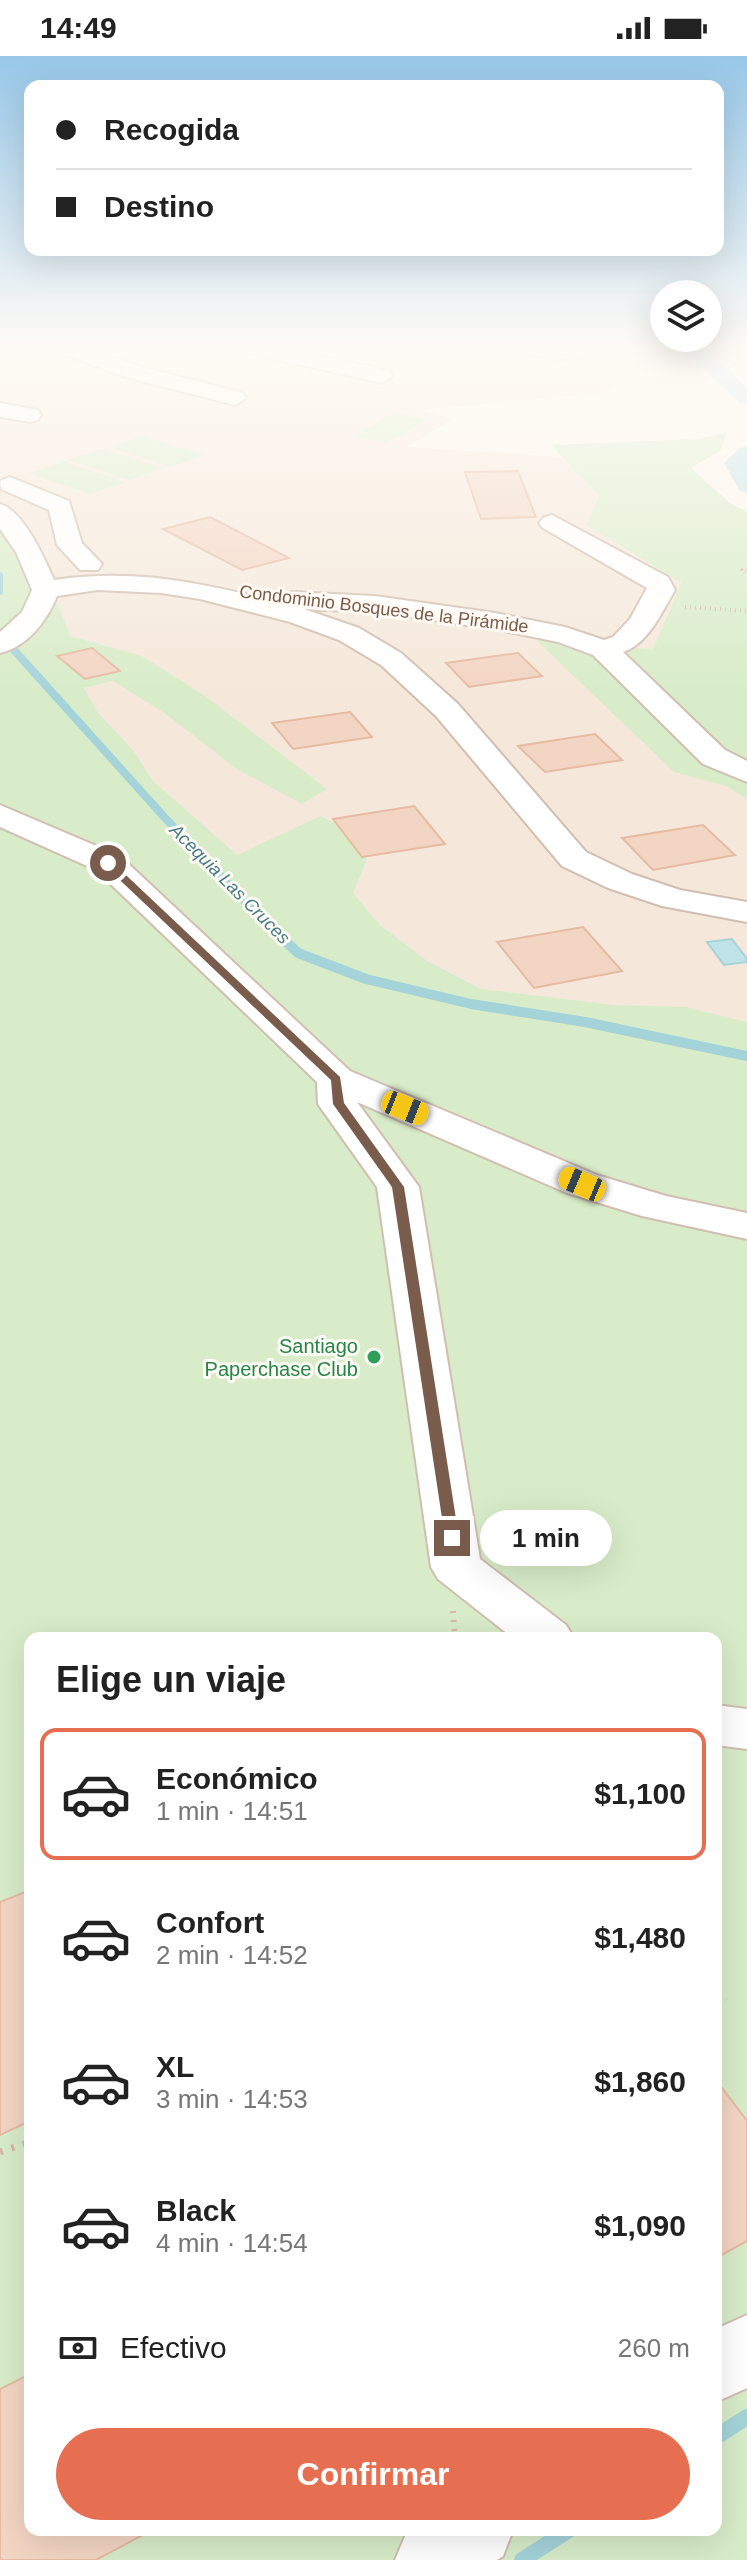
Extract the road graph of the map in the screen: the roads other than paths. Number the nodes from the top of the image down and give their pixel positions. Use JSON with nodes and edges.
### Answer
{"nodes":[{"id":1,"x":10,"y":484,"type":"dead end"},
{"id":2,"x":0,"y":512,"type":"edge"},
{"id":3,"x":552,"y":523,"type":"dead end"},
{"id":4,"x":70,"y":545,"type":"junction"},
{"id":5,"x":29,"y":551,"type":"junction"},
{"id":6,"x":89,"y":564,"type":"dead end"},
{"id":7,"x":43,"y":584,"type":"junction"},
{"id":8,"x":0,"y":645,"type":"edge"},
{"id":9,"x":603,"y":649,"type":"junction"},
{"id":10,"x":747,"y":773,"type":"edge"},
{"id":11,"x":0,"y":815,"type":"edge"},
{"id":12,"x":747,"y":912,"type":"edge"},
{"id":13,"x":336,"y":1079,"type":"junction"},
{"id":14,"x":747,"y":1226,"type":"edge"},
{"id":15,"x":540,"y":1632,"type":"edge"},
{"id":16,"x":722,"y":1726,"type":"edge"},
{"id":17,"x":747,"y":1729,"type":"edge"},
{"id":18,"x":747,"y":2348,"type":"edge"},
{"id":19,"x":722,"y":2365,"type":"edge"},
{"id":20,"x":468,"y":2536,"type":"edge"},
{"id":21,"x":432,"y":2560,"type":"edge"}],
"edges":[{"from":1,"to":4,"type":"street"},
{"from":2,"to":5,"type":"street"},
{"from":3,"to":9,"type":"street"},
{"from":4,"to":5,"type":"street"},
{"from":4,"to":6,"type":"street"},
{"from":5,"to":7,"type":"street"},
{"from":7,"to":8,"type":"street"},
{"from":7,"to":9,"type":"street","name":"Condominio Bosques de la Pirámide"},
{"from":7,"to":12,"type":"street","name":"Condominio Bosques de la Pirámide"},
{"from":9,"to":10,"type":"street"},
{"from":11,"to":13,"type":"street"},
{"from":13,"to":14,"type":"street"},
{"from":13,"to":15,"type":"street"},
{"from":16,"to":17,"type":"street"},
{"from":18,"to":19,"type":"street"},
{"from":20,"to":21,"type":"street"}]}
